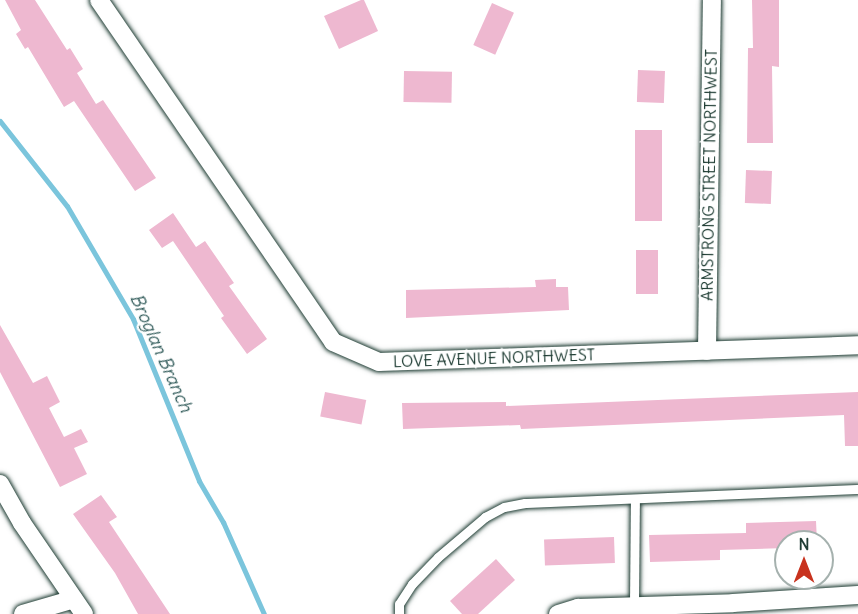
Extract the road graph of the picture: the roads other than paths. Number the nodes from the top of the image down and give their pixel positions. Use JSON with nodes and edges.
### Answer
{"nodes":[{"id":1,"x":99,"y":0,"type":"edge"},
{"id":2,"x":711,"y":0,"type":"edge"},
{"id":3,"x":858,"y":345,"type":"edge"},
{"id":4,"x":707,"y":351,"type":"junction"},
{"id":5,"x":0,"y":484,"type":"edge"},
{"id":6,"x":858,"y":489,"type":"edge"},
{"id":7,"x":635,"y":499,"type":"junction"},
{"id":8,"x":858,"y":594,"type":"edge"},
{"id":9,"x":634,"y":605,"type":"junction"},
{"id":10,"x":79,"y":606,"type":"edge"},
{"id":11,"x":23,"y":614,"type":"edge"},
{"id":12,"x":399,"y":614,"type":"edge"},
{"id":13,"x":558,"y":614,"type":"edge"}],
"edges":[{"from":1,"to":4,"type":"street","name":"LOVE AVENUE NORTHWEST"},
{"from":2,"to":4,"type":"street","name":"ARMSTRONG STREET NORTHWEST"},
{"from":3,"to":4,"type":"street","name":"LOVE AVENUE NORTHWEST"},
{"from":5,"to":10,"type":"street"},
{"from":6,"to":7,"type":"lane"},
{"from":7,"to":9,"type":"lane"},
{"from":7,"to":12,"type":"lane"},
{"from":8,"to":9,"type":"street"},
{"from":9,"to":13,"type":"street"},
{"from":10,"to":11,"type":"street"}]}
